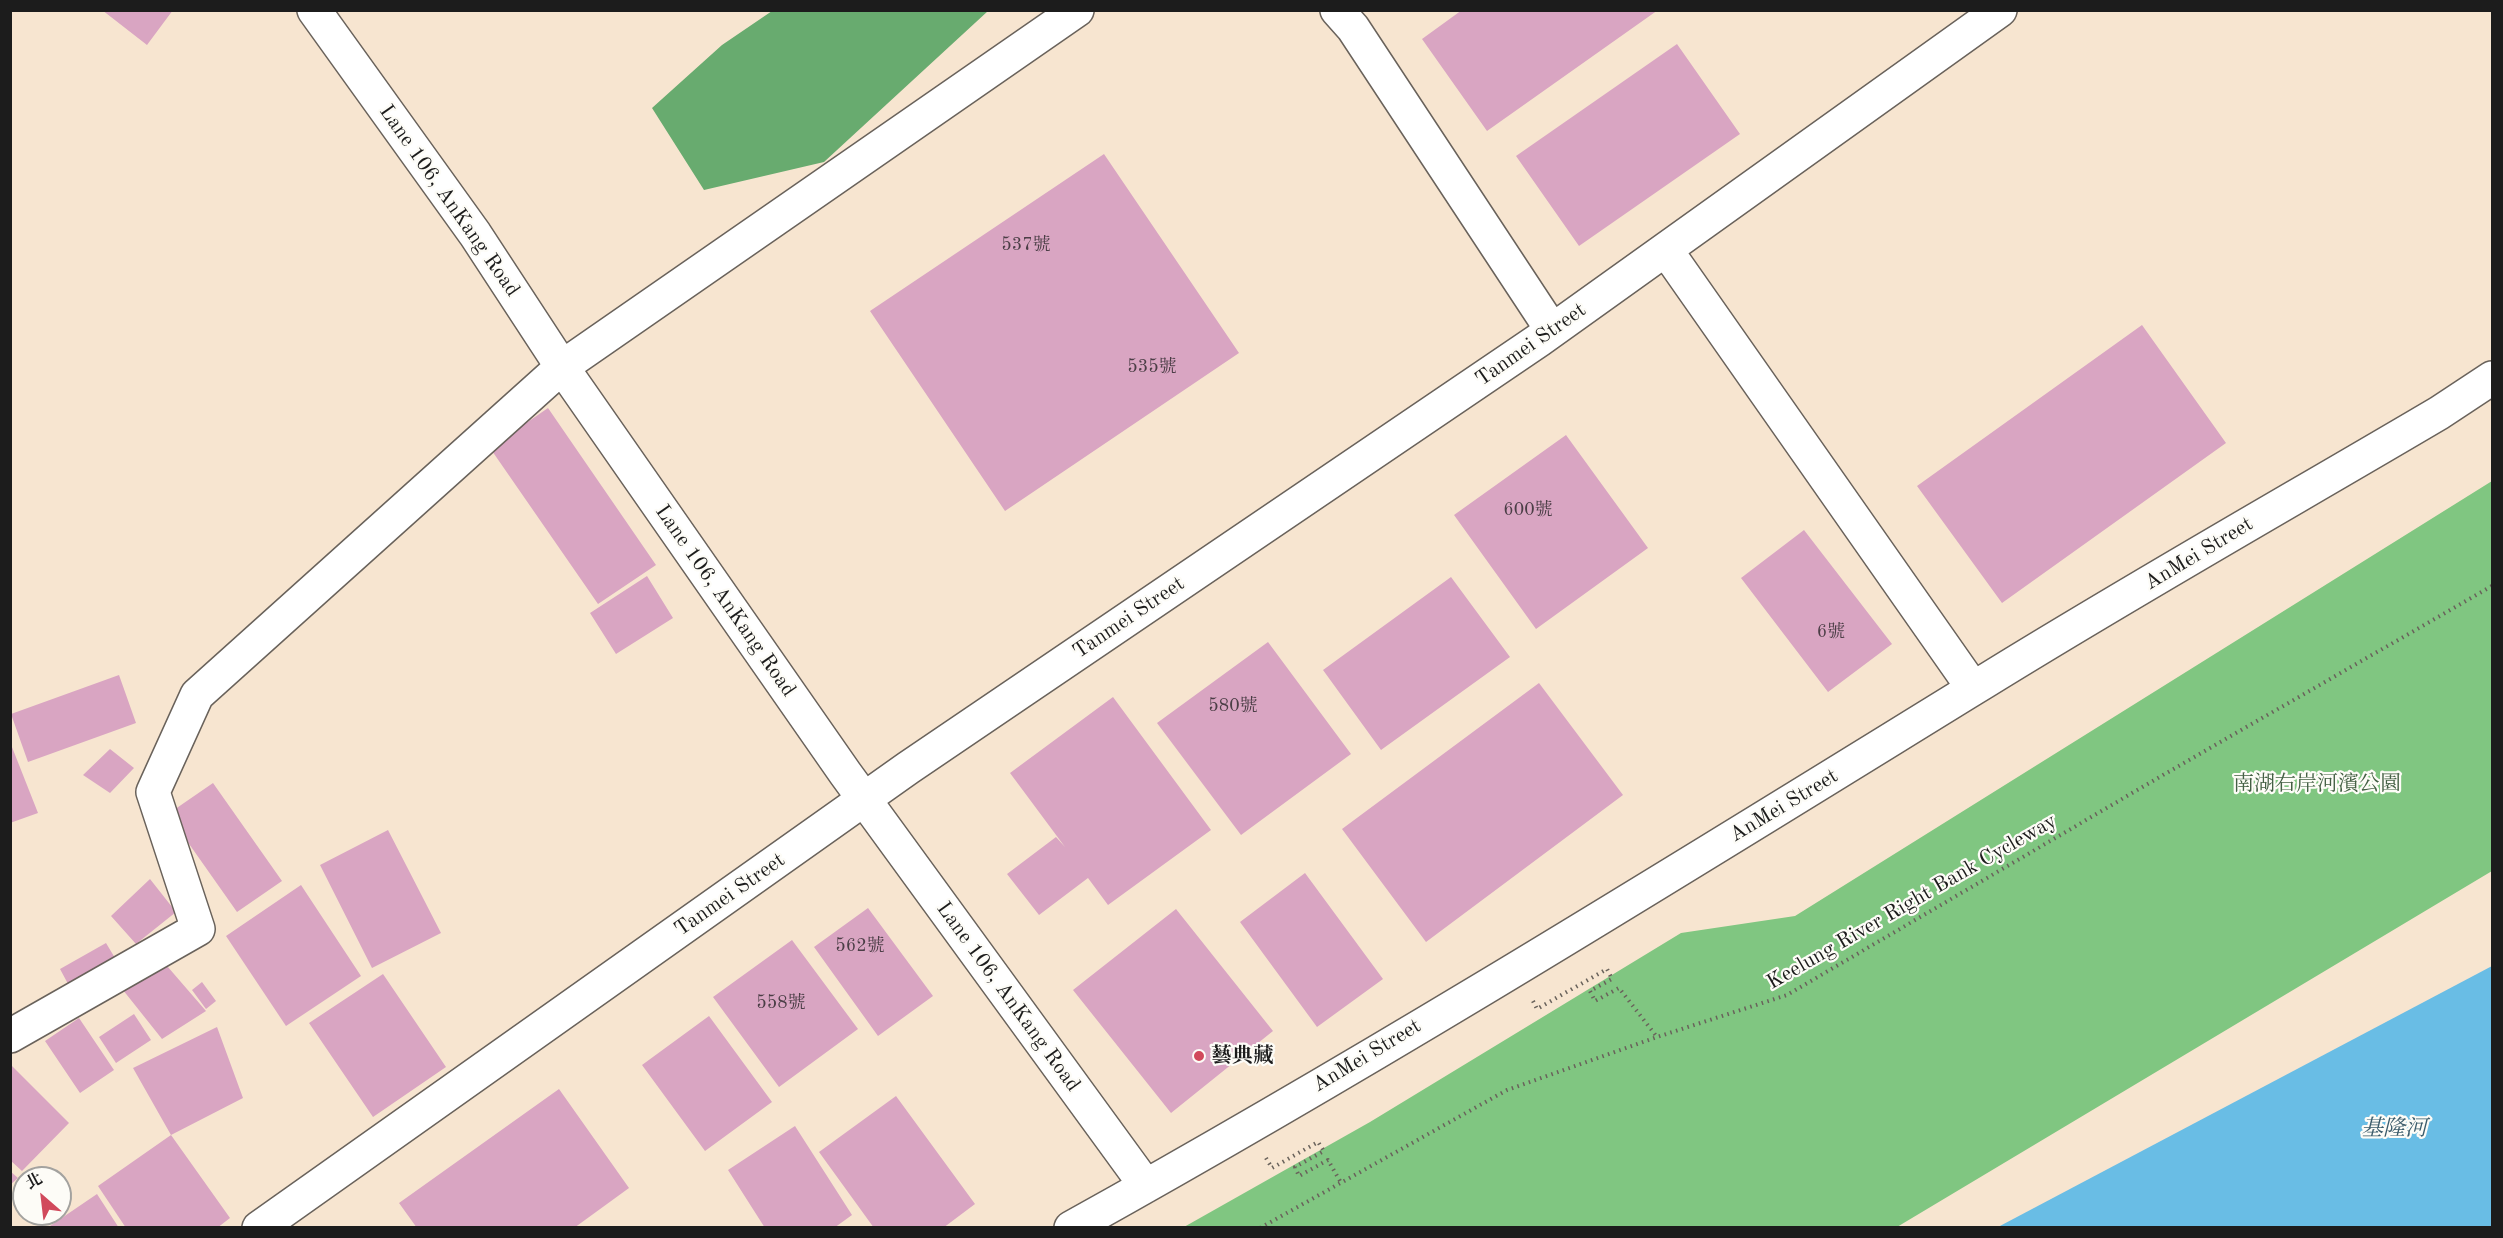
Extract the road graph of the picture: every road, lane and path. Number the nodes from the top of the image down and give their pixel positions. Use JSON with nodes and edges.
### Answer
{"nodes":[{"id":1,"x":314,"y":10,"type":"edge"},
{"id":2,"x":1077,"y":10,"type":"edge"},
{"id":3,"x":1337,"y":10,"type":"edge"},
{"id":4,"x":1985,"y":15,"type":"edge"},
{"id":5,"x":1666,"y":250,"type":"junction"},
{"id":6,"x":1552,"y":330,"type":"junction"},
{"id":7,"x":562,"y":367,"type":"junction"},
{"id":8,"x":2493,"y":378,"type":"edge"},
{"id":9,"x":2493,"y":586,"type":"edge"},
{"id":10,"x":1973,"y":688,"type":"junction"},
{"id":11,"x":865,"y":800,"type":"junction"},
{"id":12,"x":1537,"y":1009,"type":"dead end"},
{"id":13,"x":10,"y":1036,"type":"edge"},
{"id":14,"x":1657,"y":1037,"type":"junction"},
{"id":15,"x":1266,"y":1158,"type":"dead end"},
{"id":16,"x":1340,"y":1181,"type":"junction"},
{"id":17,"x":1146,"y":1186,"type":"junction"},
{"id":18,"x":259,"y":1227,"type":"edge"},
{"id":19,"x":1071,"y":1227,"type":"edge"},
{"id":20,"x":1260,"y":1227,"type":"edge"}],
"edges":[{"from":1,"to":7,"type":"street","name":"Lane 106, AnKang Road"},
{"from":2,"to":7,"type":"street"},
{"from":3,"to":6,"type":"street"},
{"from":4,"to":5,"type":"street","name":"Tanmei Street"},
{"from":5,"to":6,"type":"street","name":"Tanmei Street"},
{"from":5,"to":10,"type":"street"},
{"from":6,"to":11,"type":"street","name":"Tanmei Street"},
{"from":7,"to":11,"type":"street","name":"Lane 106, AnKang Road"},
{"from":7,"to":13,"type":"street"},
{"from":8,"to":10,"type":"street","name":"AnMei Street"},
{"from":9,"to":14,"type":"path","name":"Keelung River Right Bank Cycleway"},
{"from":10,"to":17,"type":"street","name":"AnMei Street"},
{"from":11,"to":17,"type":"street","name":"Lane 106, AnKang Road"},
{"from":11,"to":18,"type":"street","name":"Tanmei Street"},
{"from":12,"to":14,"type":"path"},
{"from":14,"to":16,"type":"path","name":"Keelung River Right Bank Cycleway"},
{"from":15,"to":16,"type":"path"},
{"from":16,"to":20,"type":"path","name":"Keelung River Right Bank Cycleway"},
{"from":17,"to":19,"type":"street","name":"AnMei Street"}]}
